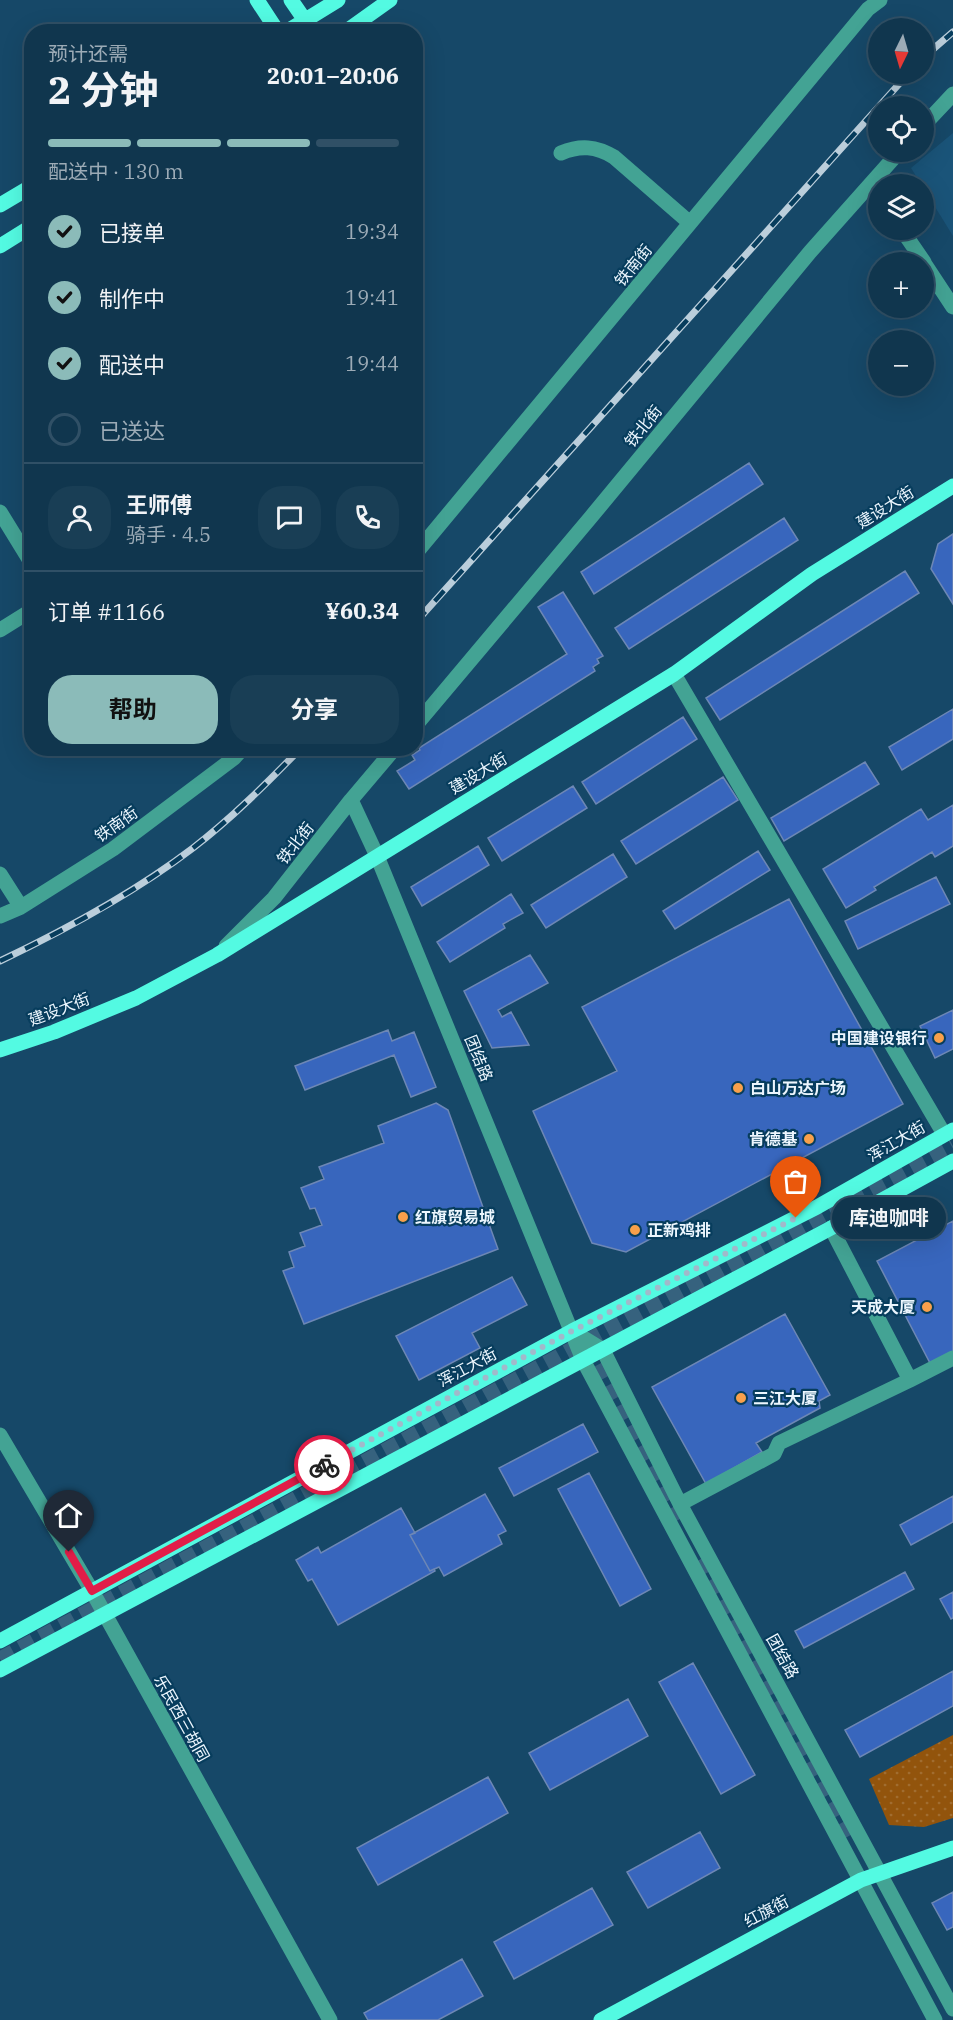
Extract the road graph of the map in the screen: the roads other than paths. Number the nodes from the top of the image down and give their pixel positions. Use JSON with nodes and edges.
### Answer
{"nodes":[{"id":1,"x":257,"y":0,"type":"edge"},
{"id":2,"x":291,"y":0,"type":"edge"},
{"id":3,"x":338,"y":0,"type":"edge"},
{"id":4,"x":390,"y":0,"type":"edge"},
{"id":5,"x":880,"y":0,"type":"edge"},
{"id":6,"x":273,"y":24,"type":"edge"},
{"id":7,"x":308,"y":24,"type":"edge"},
{"id":8,"x":311,"y":24,"type":"edge"},
{"id":9,"x":356,"y":24,"type":"edge"},
{"id":10,"x":953,"y":94,"type":"edge"},
{"id":11,"x":934,"y":114,"type":"edge"},
{"id":12,"x":561,"y":153,"type":"dead end"},
{"id":13,"x":24,"y":191,"type":"edge"},
{"id":14,"x":868,"y":195,"type":"edge"},
{"id":15,"x":0,"y":205,"type":"edge"},
{"id":16,"x":690,"y":223,"type":"junction"},
{"id":17,"x":24,"y":231,"type":"edge"},
{"id":18,"x":0,"y":246,"type":"edge"},
{"id":19,"x":934,"y":279,"type":"edge"},
{"id":20,"x":953,"y":308,"type":"edge"},
{"id":21,"x":953,"y":486,"type":"edge"},
{"id":22,"x":0,"y":512,"type":"edge"},
{"id":23,"x":423,"y":545,"type":"edge"},
{"id":24,"x":24,"y":551,"type":"edge"},
{"id":25,"x":24,"y":615,"type":"edge"},
{"id":26,"x":0,"y":630,"type":"edge"},
{"id":27,"x":674,"y":674,"type":"junction"},
{"id":28,"x":423,"y":717,"type":"edge"},
{"id":29,"x":236,"y":756,"type":"edge"},
{"id":30,"x":389,"y":756,"type":"edge"},
{"id":31,"x":351,"y":801,"type":"junction"},
{"id":32,"x":377,"y":856,"type":"junction"},
{"id":33,"x":0,"y":874,"type":"edge"},
{"id":34,"x":21,"y":907,"type":"junction"},
{"id":35,"x":0,"y":916,"type":"edge"},
{"id":36,"x":217,"y":955,"type":"junction"},
{"id":37,"x":0,"y":1050,"type":"edge"},
{"id":38,"x":949,"y":1132,"type":"edge"},
{"id":39,"x":953,"y":1161,"type":"edge"},
{"id":40,"x":831,"y":1228,"type":"junction"},
{"id":41,"x":572,"y":1331,"type":"junction"},
{"id":42,"x":603,"y":1350,"type":"junction"},
{"id":43,"x":953,"y":1358,"type":"edge"},
{"id":44,"x":583,"y":1360,"type":"junction"},
{"id":45,"x":910,"y":1380,"type":"junction"},
{"id":46,"x":0,"y":1435,"type":"edge"},
{"id":47,"x":680,"y":1504,"type":"junction"},
{"id":48,"x":92,"y":1591,"type":"junction"},
{"id":49,"x":103,"y":1614,"type":"junction"},
{"id":50,"x":0,"y":1641,"type":"edge"},
{"id":51,"x":0,"y":1670,"type":"edge"},
{"id":52,"x":953,"y":1848,"type":"edge"},
{"id":53,"x":880,"y":1872,"type":"junction"},
{"id":54,"x":861,"y":1880,"type":"junction"},
{"id":55,"x":953,"y":2008,"type":"edge"},
{"id":56,"x":330,"y":2020,"type":"edge"},
{"id":57,"x":601,"y":2020,"type":"edge"},
{"id":58,"x":935,"y":2020,"type":"edge"}],
"edges":[{"from":1,"to":6,"type":"main road"},
{"from":2,"to":7,"type":"main road"},
{"from":3,"to":8,"type":"main road"},
{"from":4,"to":9,"type":"main road"},
{"from":5,"to":16,"type":"street","name":"铁南街"},
{"from":10,"to":11,"type":"street"},
{"from":12,"to":16,"type":"street"},
{"from":13,"to":15,"type":"main road"},
{"from":14,"to":28,"type":"street","name":"铁北街"},
{"from":16,"to":23,"type":"street","name":"铁南街"},
{"from":17,"to":18,"type":"main road"},
{"from":19,"to":20,"type":"street"},
{"from":21,"to":27,"type":"main road","name":"建设大街"},
{"from":22,"to":24,"type":"street"},
{"from":25,"to":26,"type":"street"},
{"from":27,"to":32,"type":"main road","name":"建设大街"},
{"from":27,"to":38,"type":"street"},
{"from":29,"to":34,"type":"street","name":"铁南街"},
{"from":30,"to":31,"type":"street","name":"铁北街"},
{"from":31,"to":32,"type":"street","name":"团结路"},
{"from":31,"to":36,"type":"street","name":"铁北街"},
{"from":32,"to":36,"type":"main road","name":"建设大街"},
{"from":32,"to":41,"type":"street","name":"团结路"},
{"from":33,"to":34,"type":"street"},
{"from":34,"to":35,"type":"street","name":"铁南街"},
{"from":36,"to":37,"type":"main road","name":"建设大街"},
{"from":38,"to":41,"type":"main road","name":"浑江大街"},
{"from":39,"to":40,"type":"main road"},
{"from":40,"to":42,"type":"main road"},
{"from":40,"to":45,"type":"street"},
{"from":41,"to":42,"type":"street"},
{"from":41,"to":44,"type":"street","name":"团结路"},
{"from":41,"to":48,"type":"main road","name":"浑江大街"},
{"from":42,"to":44,"type":"main road"},
{"from":42,"to":47,"type":"street","name":"团结路"},
{"from":43,"to":45,"type":"street"},
{"from":44,"to":49,"type":"main road"},
{"from":44,"to":54,"type":"street","name":"团结路"},
{"from":45,"to":47,"type":"street"},
{"from":46,"to":48,"type":"street","name":"乐民西三胡同"},
{"from":47,"to":53,"type":"street","name":"团结路"},
{"from":48,"to":49,"type":"street","name":"乐民西三胡同"},
{"from":48,"to":50,"type":"main road","name":"浑江大街"},
{"from":49,"to":51,"type":"main road"},
{"from":49,"to":56,"type":"street","name":"乐民西三胡同"},
{"from":52,"to":53,"type":"main road","name":"红旗街"},
{"from":53,"to":54,"type":"main road","name":"红旗街"},
{"from":53,"to":55,"type":"street","name":"团结路"},
{"from":54,"to":57,"type":"main road","name":"红旗街"},
{"from":54,"to":58,"type":"street","name":"团结路"}]}
